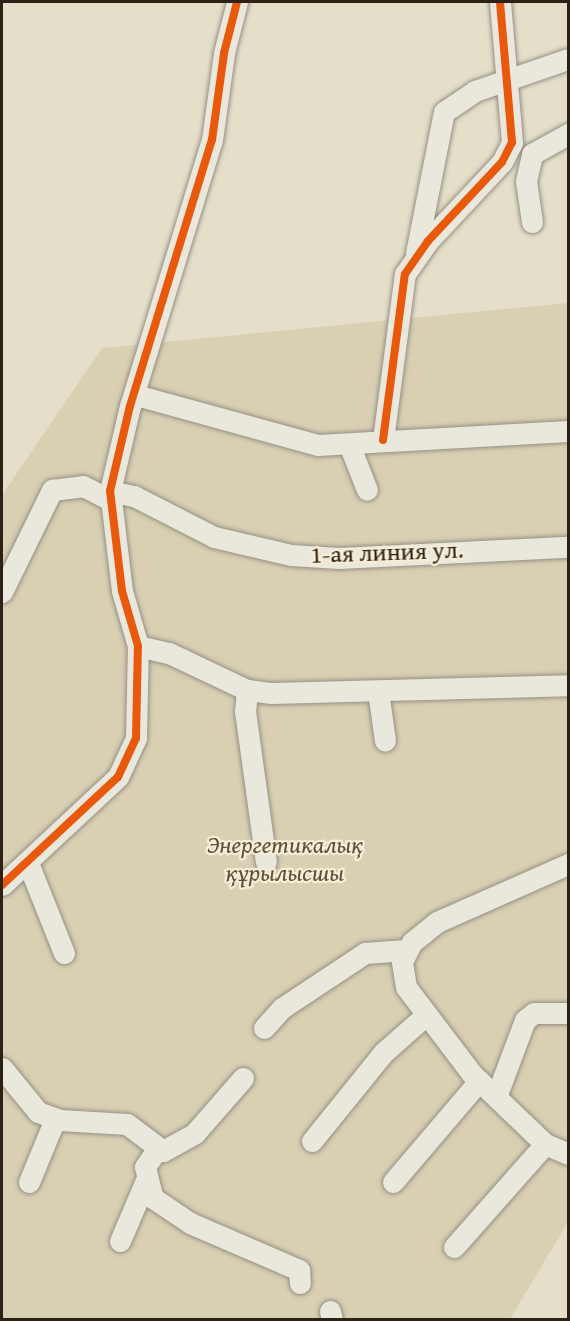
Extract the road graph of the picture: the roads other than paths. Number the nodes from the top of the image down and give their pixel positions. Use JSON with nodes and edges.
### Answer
{"nodes":[{"id":1,"x":237,"y":2,"type":"edge"},
{"id":2,"x":500,"y":2,"type":"edge"},
{"id":3,"x":568,"y":59,"type":"edge"},
{"id":4,"x":507,"y":78,"type":"junction"},
{"id":5,"x":568,"y":134,"type":"edge"},
{"id":6,"x":532,"y":222,"type":"dead end"},
{"id":7,"x":415,"y":257,"type":"junction"},
{"id":8,"x":136,"y":395,"type":"junction"},
{"id":9,"x":568,"y":430,"type":"edge"},
{"id":10,"x":383,"y":440,"type":"junction"},
{"id":11,"x":349,"y":444,"type":"junction"},
{"id":12,"x":367,"y":490,"type":"dead end"},
{"id":13,"x":109,"y":495,"type":"junction"},
{"id":14,"x":568,"y":547,"type":"edge"},
{"id":15,"x":2,"y":592,"type":"edge"},
{"id":16,"x":138,"y":646,"type":"junction"},
{"id":17,"x":568,"y":685,"type":"edge"},
{"id":18,"x":248,"y":690,"type":"junction"},
{"id":19,"x":378,"y":691,"type":"junction"},
{"id":20,"x":385,"y":741,"type":"dead end"},
{"id":21,"x":266,"y":862,"type":"dead end"},
{"id":22,"x":28,"y":863,"type":"junction"},
{"id":23,"x":568,"y":864,"type":"edge"},
{"id":24,"x":2,"y":885,"type":"edge"},
{"id":25,"x":406,"y":950,"type":"junction"},
{"id":26,"x":64,"y":953,"type":"dead end"},
{"id":27,"x":568,"y":1013,"type":"edge"},
{"id":28,"x":425,"y":1016,"type":"junction"},
{"id":29,"x":264,"y":1028,"type":"dead end"},
{"id":30,"x":2,"y":1068,"type":"edge"},
{"id":31,"x":243,"y":1078,"type":"dead end"},
{"id":32,"x":479,"y":1081,"type":"junction"},
{"id":33,"x":496,"y":1096,"type":"junction"},
{"id":34,"x":55,"y":1119,"type":"junction"},
{"id":35,"x":312,"y":1141,"type":"dead end"},
{"id":36,"x":545,"y":1144,"type":"junction"},
{"id":37,"x":156,"y":1151,"type":"junction"},
{"id":38,"x":568,"y":1154,"type":"edge"},
{"id":39,"x":146,"y":1180,"type":"junction"},
{"id":40,"x":29,"y":1182,"type":"dead end"},
{"id":41,"x":393,"y":1182,"type":"dead end"},
{"id":42,"x":120,"y":1241,"type":"dead end"},
{"id":43,"x":454,"y":1247,"type":"dead end"},
{"id":44,"x":300,"y":1283,"type":"dead end"}],
"edges":[{"from":1,"to":8,"type":"street"},
{"from":2,"to":4,"type":"street"},
{"from":3,"to":4,"type":"street"},
{"from":4,"to":7,"type":"street"},
{"from":4,"to":7,"type":"street"},
{"from":5,"to":6,"type":"street"},
{"from":7,"to":10,"type":"street"},
{"from":8,"to":11,"type":"street"},
{"from":8,"to":13,"type":"street"},
{"from":9,"to":10,"type":"street"},
{"from":10,"to":11,"type":"street"},
{"from":11,"to":12,"type":"street"},
{"from":13,"to":14,"type":"street","name":"1-ая линия ул."},
{"from":13,"to":15,"type":"street","name":"1-ая линия ул."},
{"from":13,"to":16,"type":"street"},
{"from":16,"to":18,"type":"street"},
{"from":16,"to":22,"type":"street"},
{"from":17,"to":19,"type":"street"},
{"from":18,"to":19,"type":"street"},
{"from":18,"to":21,"type":"street"},
{"from":19,"to":20,"type":"street"},
{"from":22,"to":24,"type":"street"},
{"from":22,"to":26,"type":"street"},
{"from":23,"to":25,"type":"street"},
{"from":25,"to":28,"type":"street"},
{"from":25,"to":29,"type":"street"},
{"from":27,"to":33,"type":"street"},
{"from":28,"to":32,"type":"street"},
{"from":28,"to":35,"type":"street"},
{"from":30,"to":34,"type":"street"},
{"from":31,"to":37,"type":"street"},
{"from":32,"to":33,"type":"street"},
{"from":32,"to":41,"type":"street"},
{"from":33,"to":36,"type":"street"},
{"from":34,"to":37,"type":"street"},
{"from":34,"to":40,"type":"street"},
{"from":36,"to":38,"type":"street"},
{"from":36,"to":43,"type":"street"},
{"from":37,"to":39,"type":"street"},
{"from":39,"to":42,"type":"street"},
{"from":39,"to":44,"type":"street"}]}
